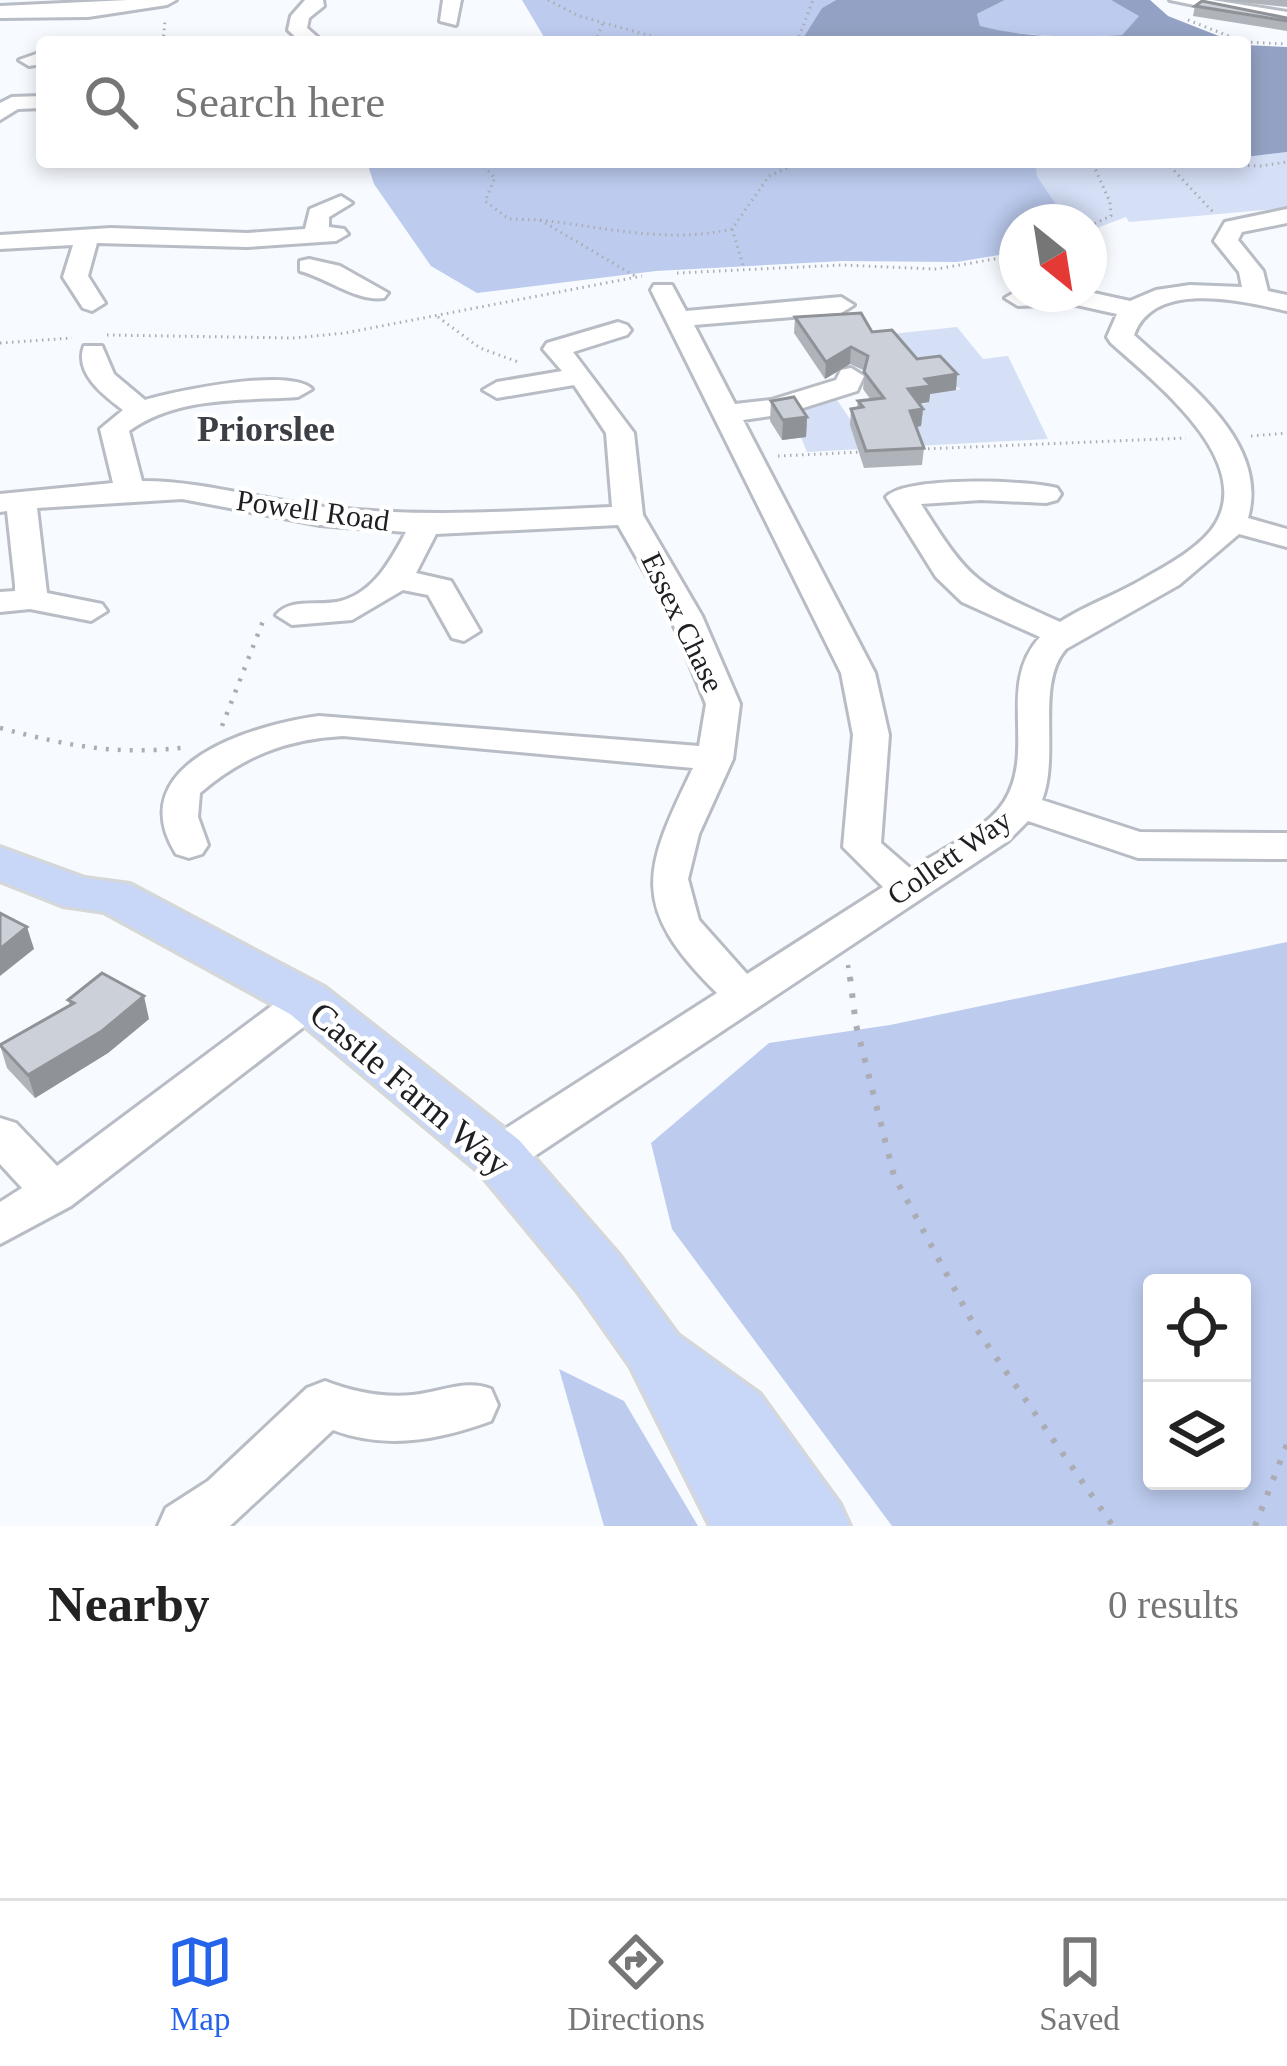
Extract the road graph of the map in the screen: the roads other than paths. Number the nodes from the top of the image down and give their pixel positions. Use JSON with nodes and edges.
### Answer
{"nodes":[{"id":1,"x":166,"y":0,"type":"edge"},
{"id":2,"x":314,"y":0,"type":"edge"},
{"id":3,"x":1178,"y":8,"type":"edge"},
{"id":4,"x":0,"y":12,"type":"edge"},
{"id":5,"x":1280,"y":17,"type":"edge"},
{"id":6,"x":305,"y":36,"type":"edge"},
{"id":7,"x":36,"y":103,"type":"edge"},
{"id":8,"x":4,"y":106,"type":"edge"},
{"id":9,"x":341,"y":203,"type":"dead end"},
{"id":10,"x":1287,"y":216,"type":"edge"},
{"id":11,"x":87,"y":236,"type":"junction"},
{"id":12,"x":317,"y":236,"type":"junction"},
{"id":13,"x":0,"y":242,"type":"edge"},
{"id":14,"x":375,"y":293,"type":"dead end"},
{"id":15,"x":1256,"y":296,"type":"junction"},
{"id":16,"x":92,"y":303,"type":"dead end"},
{"id":17,"x":1287,"y":303,"type":"edge"},
{"id":18,"x":1107,"y":304,"type":"edge"},
{"id":19,"x":841,"y":305,"type":"dead end"},
{"id":20,"x":1130,"y":309,"type":"junction"},
{"id":21,"x":618,"y":330,"type":"dead end"},
{"id":22,"x":93,"y":352,"type":"dead end"},
{"id":23,"x":581,"y":376,"type":"junction"},
{"id":24,"x":855,"y":384,"type":"dead end"},
{"id":25,"x":298,"y":388,"type":"dead end"},
{"id":26,"x":497,"y":390,"type":"dead end"},
{"id":27,"x":138,"y":408,"type":"junction"},
{"id":28,"x":723,"y":414,"type":"junction"},
{"id":29,"x":129,"y":490,"type":"junction"},
{"id":30,"x":1046,"y":494,"type":"dead end"},
{"id":31,"x":11,"y":502,"type":"edge"},
{"id":32,"x":628,"y":515,"type":"junction"},
{"id":33,"x":1232,"y":524,"type":"junction"},
{"id":34,"x":424,"y":525,"type":"junction"},
{"id":35,"x":1287,"y":538,"type":"edge"},
{"id":36,"x":401,"y":586,"type":"junction"},
{"id":37,"x":15,"y":601,"type":"edge"},
{"id":38,"x":91,"y":611,"type":"dead end"},
{"id":39,"x":278,"y":615,"type":"road end"},
{"id":40,"x":464,"y":631,"type":"dead end"},
{"id":41,"x":1062,"y":635,"type":"junction"},
{"id":42,"x":716,"y":760,"type":"junction"},
{"id":43,"x":1021,"y":806,"type":"junction"},
{"id":44,"x":0,"y":839,"type":"edge"},
{"id":45,"x":189,"y":845,"type":"dead end"},
{"id":46,"x":1287,"y":846,"type":"edge"},
{"id":47,"x":0,"y":863,"type":"edge"},
{"id":48,"x":909,"y":888,"type":"junction"},
{"id":49,"x":113,"y":896,"type":"junction"},
{"id":50,"x":742,"y":994,"type":"junction"},
{"id":51,"x":308,"y":1000,"type":"junction"},
{"id":52,"x":0,"y":1135,"type":"edge"},
{"id":53,"x":499,"y":1156,"type":"junction"},
{"id":54,"x":55,"y":1193,"type":"junction"},
{"id":55,"x":0,"y":1225,"type":"edge"},
{"id":56,"x":652,"y":1347,"type":"junction"},
{"id":57,"x":473,"y":1405,"type":"dead end"},
{"id":58,"x":185,"y":1526,"type":"edge"},
{"id":59,"x":745,"y":1526,"type":"edge"},
{"id":60,"x":816,"y":1526,"type":"edge"}],
"edges":[{"from":1,"to":4,"type":"street"},
{"from":2,"to":6,"type":"street"},
{"from":3,"to":5,"type":"street"},
{"from":7,"to":8,"type":"street"},
{"from":9,"to":12,"type":"street"},
{"from":10,"to":15,"type":"street"},
{"from":11,"to":12,"type":"street"},
{"from":11,"to":13,"type":"street"},
{"from":11,"to":16,"type":"street"},
{"from":12,"to":14,"type":"street"},
{"from":15,"to":17,"type":"street"},
{"from":15,"to":20,"type":"street"},
{"from":18,"to":20,"type":"street"},
{"from":19,"to":28,"type":"street"},
{"from":20,"to":33,"type":"street"},
{"from":21,"to":23,"type":"street","name":"Essex Chase"},
{"from":22,"to":27,"type":"street"},
{"from":23,"to":26,"type":"street"},
{"from":23,"to":32,"type":"street","name":"Essex Chase"},
{"from":24,"to":28,"type":"street"},
{"from":25,"to":27,"type":"street"},
{"from":27,"to":29,"type":"street"},
{"from":28,"to":48,"type":"street"},
{"from":29,"to":31,"type":"street","name":"Powell Road"},
{"from":29,"to":34,"type":"street","name":"Powell Road"},
{"from":30,"to":41,"type":"street"},
{"from":31,"to":37,"type":"street"},
{"from":32,"to":34,"type":"street","name":"Powell Road"},
{"from":32,"to":42,"type":"street","name":"Essex Chase"},
{"from":33,"to":35,"type":"street"},
{"from":33,"to":41,"type":"street"},
{"from":34,"to":36,"type":"street"},
{"from":36,"to":39,"type":"street"},
{"from":36,"to":40,"type":"street"},
{"from":37,"to":38,"type":"street"},
{"from":41,"to":43,"type":"street","name":"Collett Way"},
{"from":42,"to":45,"type":"street"},
{"from":42,"to":50,"type":"street","name":"Essex Chase"},
{"from":43,"to":46,"type":"street"},
{"from":43,"to":48,"type":"street","name":"Collett Way"},
{"from":44,"to":49,"type":"main road","name":"Castle Farm Way"},
{"from":47,"to":49,"type":"main road","name":"Castle Farm Way"},
{"from":48,"to":50,"type":"street","name":"Collett Way"},
{"from":49,"to":51,"type":"main road","name":"Castle Farm Way"},
{"from":50,"to":53,"type":"street","name":"Collett Way"},
{"from":51,"to":53,"type":"main road","name":"Castle Farm Way"},
{"from":51,"to":54,"type":"street"},
{"from":52,"to":54,"type":"street"},
{"from":53,"to":56,"type":"main road","name":"Castle Farm Way"},
{"from":54,"to":55,"type":"street"},
{"from":56,"to":59,"type":"main road"},
{"from":56,"to":60,"type":"main road"},
{"from":57,"to":58,"type":"street"}]}
